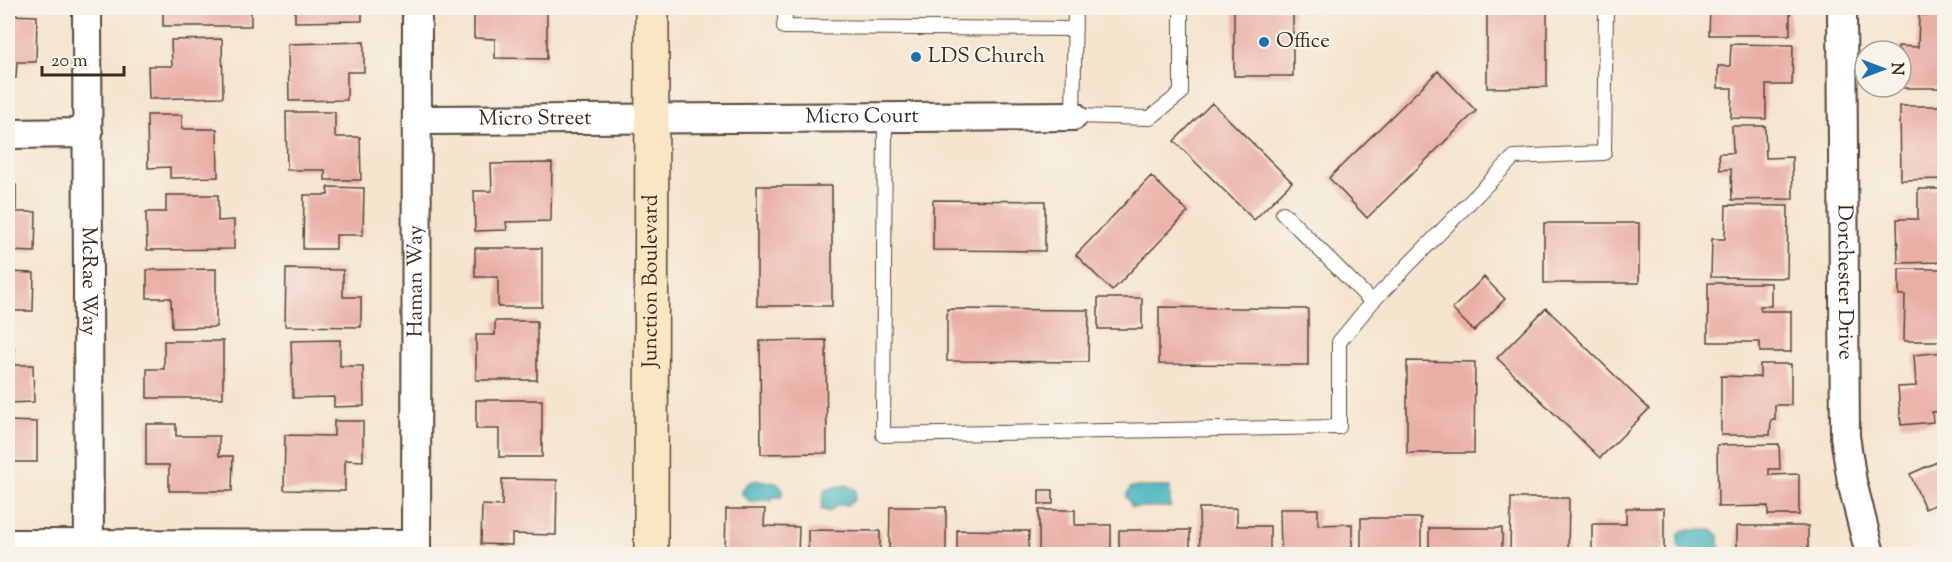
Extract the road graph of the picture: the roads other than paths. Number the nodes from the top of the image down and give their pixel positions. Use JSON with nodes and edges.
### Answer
{"nodes":[{"id":1,"x":87,"y":8,"type":"edge"},
{"id":2,"x":417,"y":8,"type":"edge"},
{"id":3,"x":652,"y":8,"type":"edge"},
{"id":4,"x":786,"y":8,"type":"edge"},
{"id":5,"x":1075,"y":8,"type":"edge"},
{"id":6,"x":1181,"y":8,"type":"edge"},
{"id":7,"x":1606,"y":8,"type":"edge"},
{"id":8,"x":1842,"y":8,"type":"edge"},
{"id":9,"x":1075,"y":29,"type":"junction"},
{"id":10,"x":1073,"y":116,"type":"junction"},
{"id":11,"x":651,"y":118,"type":"junction"},
{"id":12,"x":885,"y":118,"type":"junction"},
{"id":13,"x":418,"y":120,"type":"junction"},
{"id":14,"x":88,"y":133,"type":"junction"},
{"id":15,"x":8,"y":134,"type":"edge"},
{"id":16,"x":1283,"y":213,"type":"dead end"},
{"id":17,"x":1372,"y":302,"type":"junction"},
{"id":18,"x":8,"y":544,"type":"edge"},
{"id":19,"x":89,"y":549,"type":"edge"},
{"id":20,"x":416,"y":550,"type":"edge"},
{"id":21,"x":651,"y":555,"type":"edge"},
{"id":22,"x":1870,"y":555,"type":"edge"}],
"edges":[{"from":1,"to":14,"type":"street","name":"McRae Way"},
{"from":2,"to":13,"type":"street","name":"Haman Way"},
{"from":3,"to":11,"type":"main road","name":"Junction Boulevard"},
{"from":4,"to":9,"type":"lane"},
{"from":5,"to":9,"type":"lane"},
{"from":6,"to":10,"type":"lane"},
{"from":7,"to":17,"type":"lane"},
{"from":8,"to":22,"type":"street","name":"Dorchester Drive"},
{"from":9,"to":10,"type":"lane"},
{"from":10,"to":12,"type":"street","name":"Micro Court"},
{"from":11,"to":12,"type":"street","name":"Micro Court"},
{"from":11,"to":13,"type":"street","name":"Micro Street"},
{"from":11,"to":21,"type":"main road","name":"Junction Boulevard"},
{"from":12,"to":17,"type":"lane"},
{"from":13,"to":20,"type":"street","name":"Haman Way"},
{"from":14,"to":15,"type":"street"},
{"from":14,"to":19,"type":"street","name":"McRae Way"},
{"from":16,"to":17,"type":"lane"},
{"from":18,"to":19,"type":"street"},
{"from":19,"to":20,"type":"street"}]}
